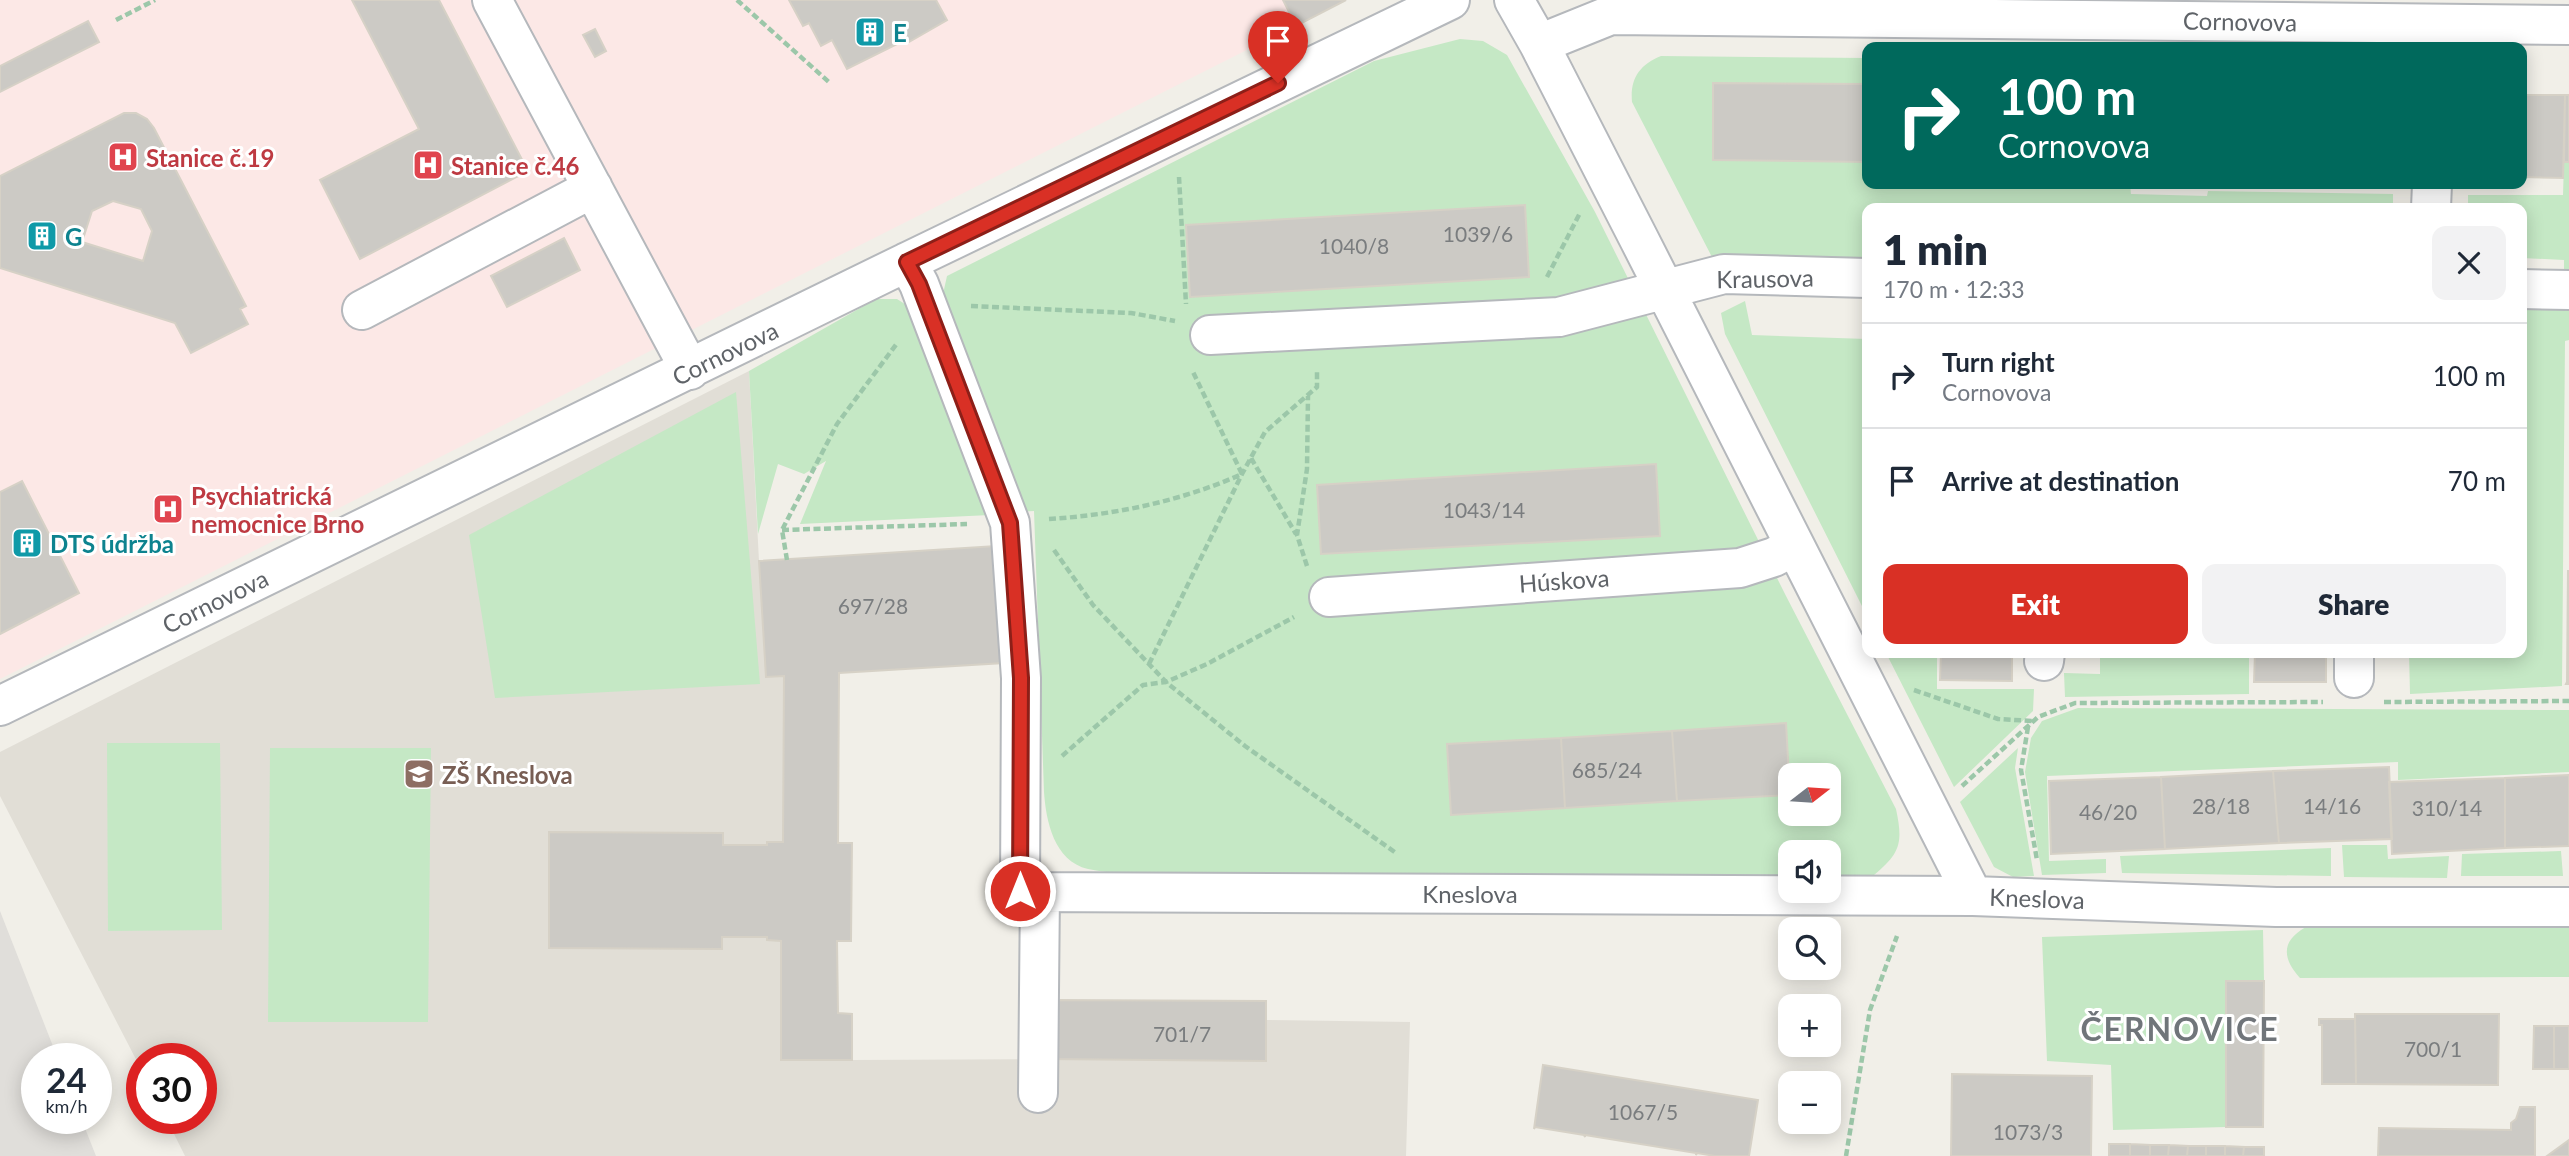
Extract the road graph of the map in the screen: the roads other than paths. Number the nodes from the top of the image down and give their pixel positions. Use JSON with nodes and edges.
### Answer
{"nodes":[{"id":1,"x":492,"y":0,"type":"edge"},
{"id":2,"x":1450,"y":0,"type":"edge"},
{"id":3,"x":1514,"y":0,"type":"edge"},
{"id":4,"x":2436,"y":23,"type":"edge"},
{"id":5,"x":2569,"y":25,"type":"edge"},
{"id":6,"x":1539,"y":44,"type":"junction"},
{"id":7,"x":593,"y":188,"type":"junction"},
{"id":8,"x":907,"y":262,"type":"junction"},
{"id":9,"x":1862,"y":278,"type":"edge"},
{"id":10,"x":1664,"y":289,"type":"junction"},
{"id":11,"x":2527,"y":289,"type":"edge"},
{"id":12,"x":2569,"y":290,"type":"edge"},
{"id":13,"x":362,"y":310,"type":"dead end"},
{"id":14,"x":1210,"y":335,"type":"road end"},
{"id":15,"x":690,"y":370,"type":"junction"},
{"id":16,"x":1795,"y":546,"type":"junction"},
{"id":17,"x":1329,"y":597,"type":"road end"},
{"id":18,"x":0,"y":706,"type":"edge"},
{"id":19,"x":1030,"y":891,"type":"junction"},
{"id":20,"x":1973,"y":896,"type":"junction"},
{"id":21,"x":2569,"y":907,"type":"edge"},
{"id":22,"x":1038,"y":1093,"type":"dead end"}],
"edges":[{"from":1,"to":7,"type":"street"},
{"from":2,"to":8,"type":"street","name":"Cornovova"},
{"from":3,"to":6,"type":"street"},
{"from":4,"to":5,"type":"street","name":"Cornovova"},
{"from":4,"to":6,"type":"street","name":"Cornovova"},
{"from":6,"to":10,"type":"street"},
{"from":7,"to":13,"type":"street"},
{"from":7,"to":15,"type":"street"},
{"from":8,"to":15,"type":"street","name":"Cornovova"},
{"from":8,"to":19,"type":"street"},
{"from":9,"to":10,"type":"street","name":"Krausova"},
{"from":10,"to":14,"type":"street"},
{"from":10,"to":16,"type":"street"},
{"from":11,"to":12,"type":"street"},
{"from":15,"to":18,"type":"street","name":"Cornovova"},
{"from":16,"to":17,"type":"street","name":"Húskova"},
{"from":16,"to":20,"type":"street"},
{"from":19,"to":20,"type":"street","name":"Kneslova"},
{"from":19,"to":22,"type":"street"},
{"from":20,"to":21,"type":"street","name":"Kneslova"}]}
